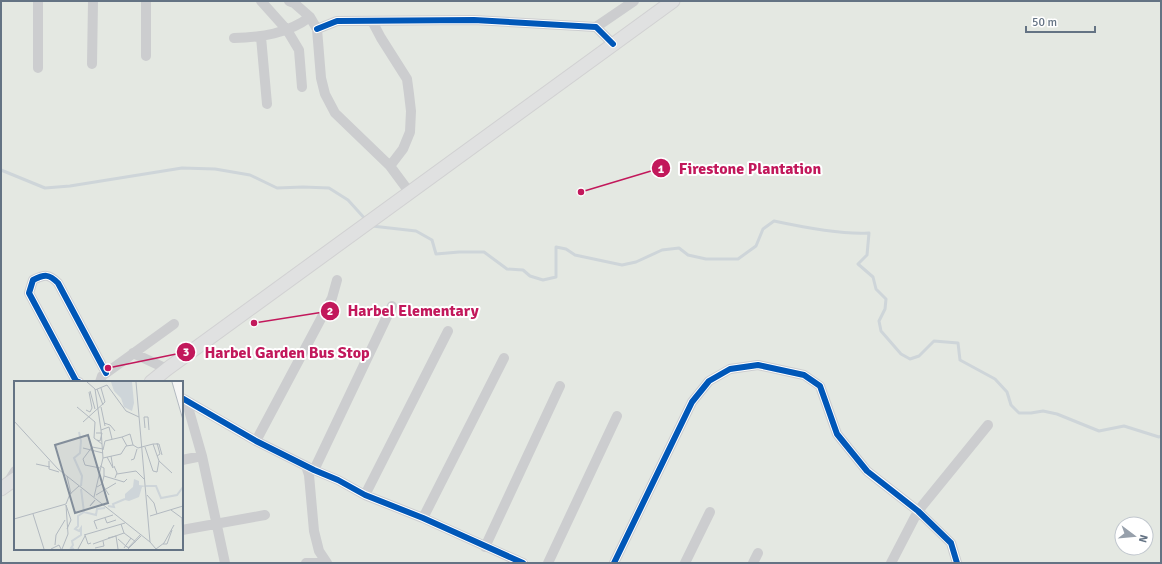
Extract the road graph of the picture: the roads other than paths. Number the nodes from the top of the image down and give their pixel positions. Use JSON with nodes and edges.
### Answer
{"nodes":[{"id":1,"x":38,"y":1,"type":"edge"},
{"id":2,"x":93,"y":1,"type":"edge"},
{"id":3,"x":146,"y":1,"type":"edge"},
{"id":4,"x":261,"y":1,"type":"edge"},
{"id":5,"x":289,"y":1,"type":"edge"},
{"id":6,"x":634,"y":1,"type":"edge"},
{"id":7,"x":673,"y":1,"type":"edge"},
{"id":8,"x":310,"y":17,"type":"junction"},
{"id":9,"x":372,"y":21,"type":"junction"},
{"id":10,"x":596,"y":27,"type":"junction"},
{"id":11,"x":316,"y":29,"type":"junction"},
{"id":12,"x":286,"y":30,"type":"junction"},
{"id":13,"x":261,"y":37,"type":"junction"},
{"id":14,"x":234,"y":38,"type":"dead end"},
{"id":15,"x":613,"y":44,"type":"junction"},
{"id":16,"x":146,"y":56,"type":"dead end"},
{"id":17,"x":92,"y":64,"type":"dead end"},
{"id":18,"x":38,"y":68,"type":"dead end"},
{"id":19,"x":302,"y":86,"type":"dead end"},
{"id":20,"x":267,"y":104,"type":"dead end"},
{"id":21,"x":390,"y":166,"type":"junction"},
{"id":22,"x":410,"y":193,"type":"junction"},
{"id":23,"x":337,"y":280,"type":"dead end"},
{"id":24,"x":392,"y":306,"type":"dead end"},
{"id":25,"x":174,"y":324,"type":"dead end"},
{"id":26,"x":448,"y":331,"type":"dead end"},
{"id":27,"x":133,"y":353,"type":"junction"},
{"id":28,"x":504,"y":358,"type":"dead end"},
{"id":29,"x":167,"y":369,"type":"junction"},
{"id":30,"x":103,"y":377,"type":"edge"},
{"id":31,"x":76,"y":381,"type":"edge"},
{"id":32,"x":153,"y":381,"type":"edge"},
{"id":33,"x":560,"y":386,"type":"dead end"},
{"id":34,"x":184,"y":399,"type":"edge"},
{"id":35,"x":617,"y":416,"type":"dead end"},
{"id":36,"x":988,"y":424,"type":"dead end"},
{"id":37,"x":256,"y":440,"type":"junction"},
{"id":38,"x":202,"y":456,"type":"junction"},
{"id":39,"x":183,"y":460,"type":"edge"},
{"id":40,"x":310,"y":468,"type":"junction"},
{"id":41,"x":14,"y":472,"type":"edge"},
{"id":42,"x":9,"y":484,"type":"edge"},
{"id":43,"x":365,"y":495,"type":"junction"},
{"id":44,"x":918,"y":511,"type":"junction"},
{"id":45,"x":710,"y":512,"type":"dead end"},
{"id":46,"x":265,"y":514,"type":"dead end"},
{"id":47,"x":423,"y":518,"type":"junction"},
{"id":48,"x":216,"y":523,"type":"junction"},
{"id":49,"x":183,"y":530,"type":"edge"},
{"id":50,"x":485,"y":547,"type":"junction"},
{"id":51,"x":758,"y":553,"type":"dead end"},
{"id":52,"x":226,"y":563,"type":"edge"},
{"id":53,"x":306,"y":563,"type":"edge"},
{"id":54,"x":324,"y":563,"type":"edge"},
{"id":55,"x":327,"y":563,"type":"edge"},
{"id":56,"x":523,"y":563,"type":"edge"},
{"id":57,"x":548,"y":563,"type":"edge"},
{"id":58,"x":614,"y":563,"type":"edge"},
{"id":59,"x":685,"y":563,"type":"edge"},
{"id":60,"x":753,"y":563,"type":"edge"},
{"id":61,"x":891,"y":563,"type":"edge"},
{"id":62,"x":957,"y":563,"type":"edge"}],
"edges":[{"from":1,"to":18,"type":"street"},
{"from":2,"to":17,"type":"street"},
{"from":3,"to":16,"type":"street"},
{"from":4,"to":12,"type":"street"},
{"from":5,"to":8,"type":"street"},
{"from":6,"to":10,"type":"street"},
{"from":7,"to":15,"type":"main road"},
{"from":8,"to":11,"type":"street"},
{"from":8,"to":12,"type":"street"},
{"from":9,"to":10,"type":"street"},
{"from":9,"to":11,"type":"street"},
{"from":9,"to":21,"type":"street"},
{"from":10,"to":15,"type":"street"},
{"from":11,"to":21,"type":"street"},
{"from":12,"to":13,"type":"street"},
{"from":12,"to":19,"type":"street"},
{"from":13,"to":14,"type":"street"},
{"from":13,"to":20,"type":"street"},
{"from":15,"to":22,"type":"main road"},
{"from":21,"to":22,"type":"street"},
{"from":22,"to":29,"type":"main road"},
{"from":23,"to":37,"type":"street"},
{"from":24,"to":40,"type":"street"},
{"from":25,"to":27,"type":"street"},
{"from":26,"to":43,"type":"street"},
{"from":27,"to":29,"type":"street"},
{"from":27,"to":30,"type":"street"},
{"from":28,"to":47,"type":"street"},
{"from":29,"to":32,"type":"main road"},
{"from":30,"to":31,"type":"street"},
{"from":33,"to":50,"type":"street"},
{"from":34,"to":37,"type":"street"},
{"from":34,"to":38,"type":"street"},
{"from":35,"to":57,"type":"street"},
{"from":36,"to":44,"type":"street"},
{"from":37,"to":40,"type":"street"},
{"from":38,"to":39,"type":"street"},
{"from":38,"to":48,"type":"street"},
{"from":40,"to":43,"type":"street"},
{"from":40,"to":55,"type":"street"},
{"from":41,"to":42,"type":"street"},
{"from":43,"to":47,"type":"street"},
{"from":44,"to":58,"type":"street"},
{"from":44,"to":61,"type":"street"},
{"from":44,"to":62,"type":"street"},
{"from":45,"to":59,"type":"street"},
{"from":46,"to":48,"type":"street"},
{"from":47,"to":50,"type":"street"},
{"from":48,"to":49,"type":"street"},
{"from":48,"to":52,"type":"street"},
{"from":50,"to":56,"type":"street"},
{"from":51,"to":60,"type":"street"},
{"from":53,"to":54,"type":"street"}]}
